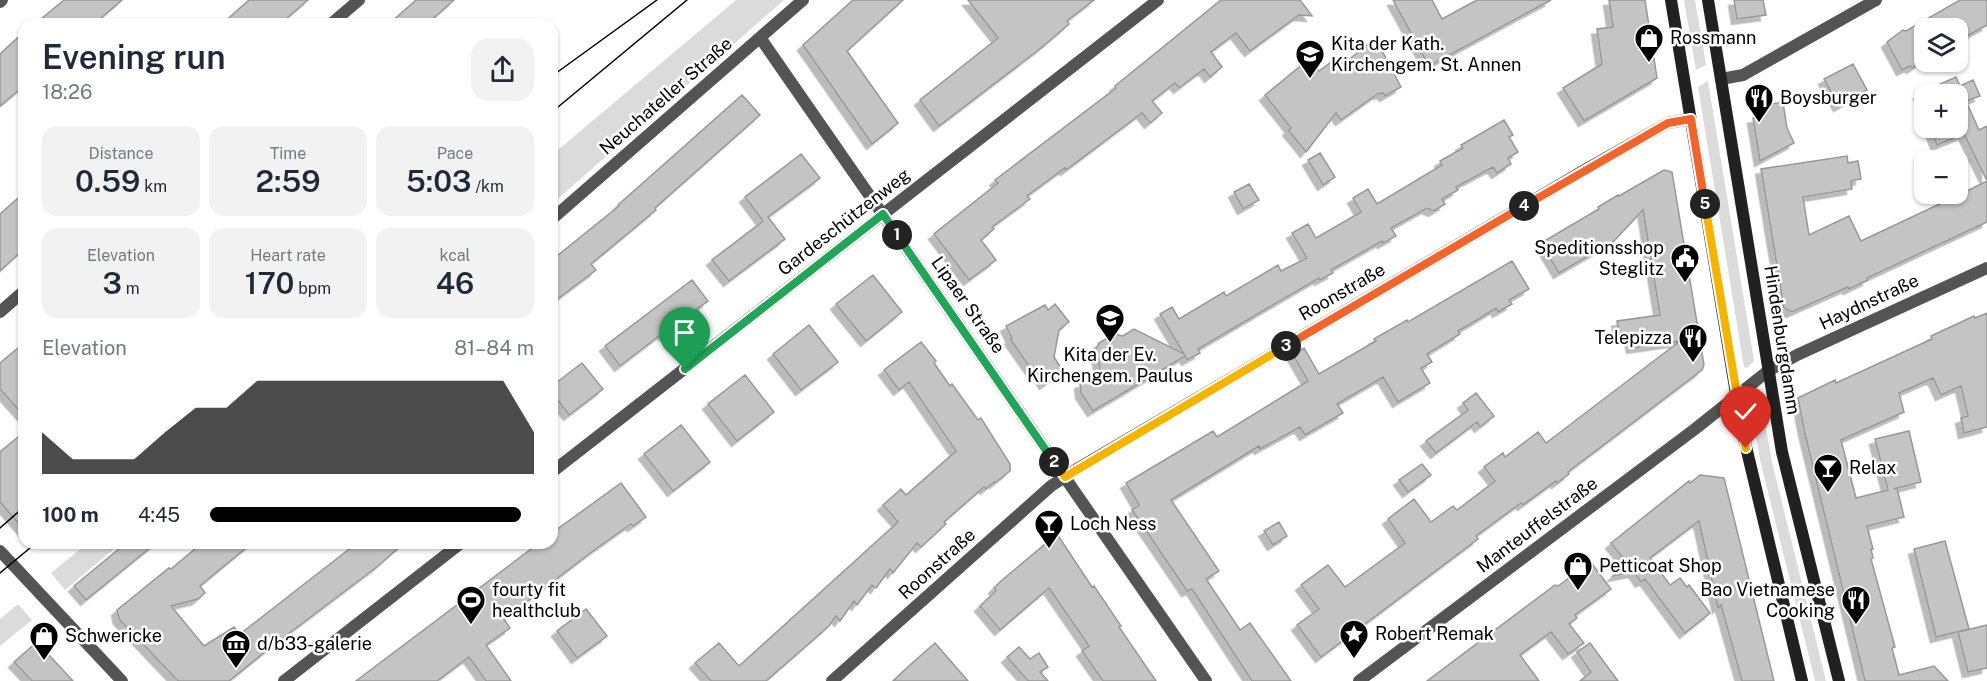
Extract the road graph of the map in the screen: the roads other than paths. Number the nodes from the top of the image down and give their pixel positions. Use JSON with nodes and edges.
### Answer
{"nodes":[{"id":1,"x":803,"y":0,"type":"edge"},
{"id":2,"x":1158,"y":0,"type":"edge"},
{"id":3,"x":1671,"y":0,"type":"edge"},
{"id":4,"x":1708,"y":0,"type":"edge"},
{"id":5,"x":1876,"y":0,"type":"edge"},
{"id":6,"x":353,"y":2,"type":"edge"},
{"id":7,"x":337,"y":18,"type":"edge"},
{"id":8,"x":760,"y":39,"type":"junction"},
{"id":9,"x":1721,"y":79,"type":"junction"},
{"id":10,"x":1691,"y":119,"type":"junction"},
{"id":11,"x":558,"y":214,"type":"edge"},
{"id":12,"x":883,"y":214,"type":"junction"},
{"id":13,"x":1987,"y":268,"type":"edge"},
{"id":14,"x":18,"y":296,"type":"edge"},
{"id":15,"x":0,"y":312,"type":"edge"},
{"id":16,"x":1768,"y":371,"type":"junction"},
{"id":17,"x":1736,"y":397,"type":"junction"},
{"id":18,"x":558,"y":467,"type":"edge"},
{"id":19,"x":1065,"y":477,"type":"junction"},
{"id":20,"x":450,"y":549,"type":"edge"},
{"id":21,"x":0,"y":551,"type":"edge"},
{"id":22,"x":122,"y":681,"type":"edge"},
{"id":23,"x":284,"y":681,"type":"edge"},
{"id":24,"x":832,"y":681,"type":"edge"},
{"id":25,"x":1206,"y":681,"type":"edge"},
{"id":26,"x":1359,"y":681,"type":"edge"},
{"id":27,"x":1802,"y":681,"type":"edge"},
{"id":28,"x":1839,"y":681,"type":"edge"}],
"edges":[{"from":1,"to":8,"type":"street","name":"Neuchateller Straße"},
{"from":2,"to":12,"type":"street","name":"Gardeschützenweg"},
{"from":3,"to":10,"type":"main road"},
{"from":4,"to":9,"type":"main road","name":"Hindenburgdamm"},
{"from":5,"to":9,"type":"street"},
{"from":6,"to":7,"type":"street"},
{"from":8,"to":11,"type":"street","name":"Neuchateller Straße"},
{"from":8,"to":12,"type":"street","name":"Lipaer Straße"},
{"from":9,"to":16,"type":"main road","name":"Hindenburgdamm"},
{"from":10,"to":17,"type":"main road"},
{"from":10,"to":19,"type":"street","name":"Roonstraße"},
{"from":12,"to":18,"type":"street","name":"Gardeschützenweg"},
{"from":12,"to":19,"type":"street","name":"Lipaer Straße"},
{"from":13,"to":16,"type":"street","name":"Haydnstraße"},
{"from":14,"to":15,"type":"street"},
{"from":16,"to":17,"type":"street","name":"Haydnstraße"},
{"from":16,"to":28,"type":"main road","name":"Hindenburgdamm"},
{"from":17,"to":26,"type":"street","name":"Manteuffelstraße"},
{"from":17,"to":27,"type":"main road"},
{"from":19,"to":24,"type":"street","name":"Roonstraße"},
{"from":19,"to":25,"type":"street","name":"Lipaer Straße"},
{"from":20,"to":23,"type":"street"},
{"from":21,"to":22,"type":"street"}]}
